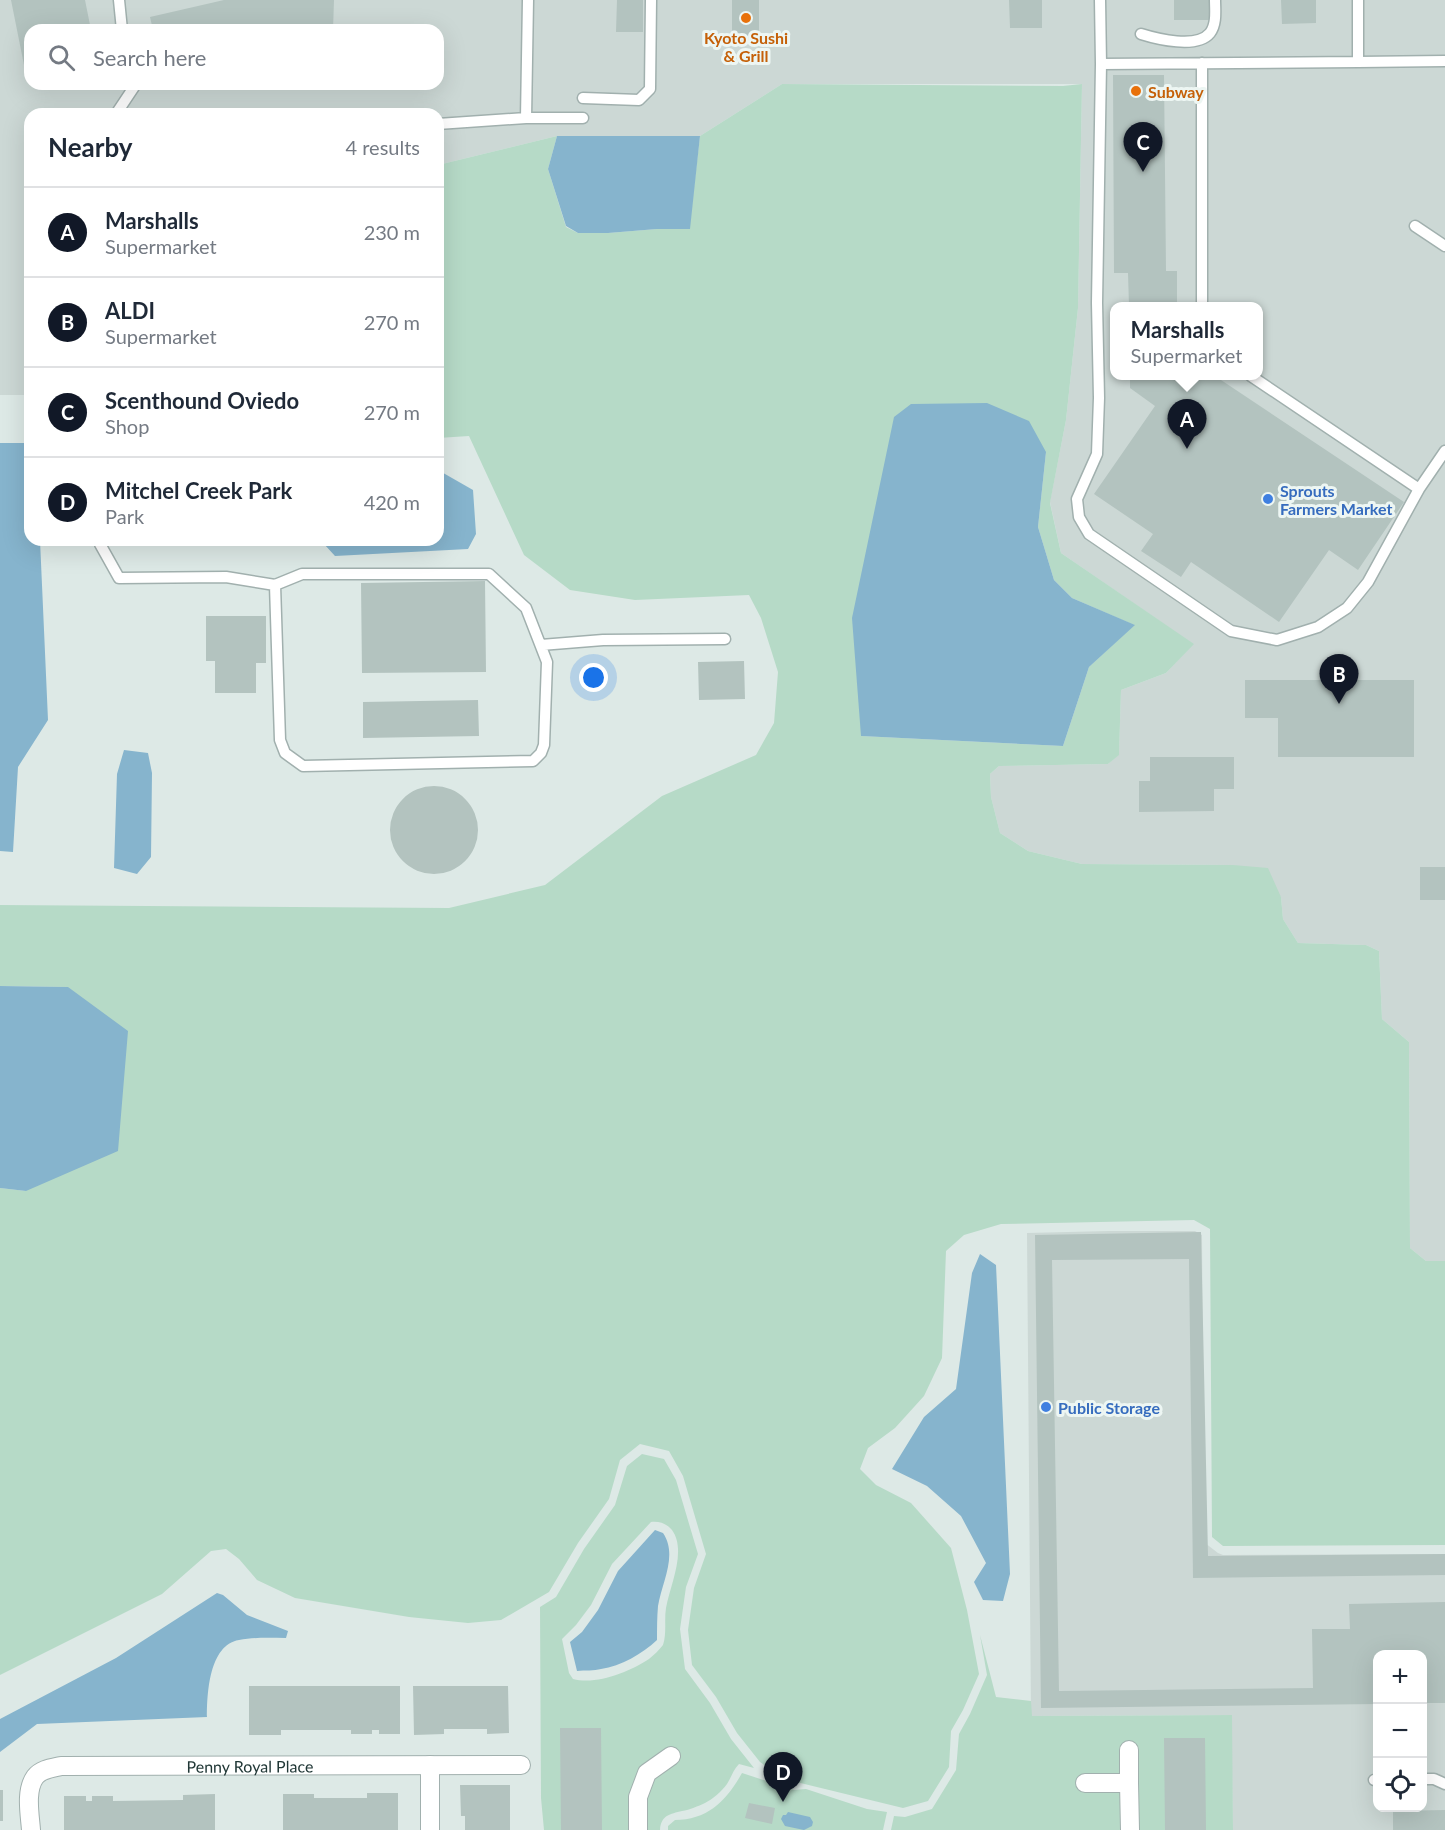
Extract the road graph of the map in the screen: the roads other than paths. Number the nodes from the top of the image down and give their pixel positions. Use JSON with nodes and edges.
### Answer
{"nodes":[{"id":1,"x":119,"y":0,"type":"edge"},
{"id":2,"x":528,"y":0,"type":"edge"},
{"id":3,"x":651,"y":0,"type":"edge"},
{"id":4,"x":1100,"y":0,"type":"edge"},
{"id":5,"x":1215,"y":0,"type":"edge"},
{"id":6,"x":1358,"y":0,"type":"edge"},
{"id":7,"x":121,"y":24,"type":"edge"},
{"id":8,"x":1141,"y":34,"type":"dead end"},
{"id":9,"x":1445,"y":61,"type":"edge"},
{"id":10,"x":1358,"y":62,"type":"junction"},
{"id":11,"x":1202,"y":63,"type":"junction"},
{"id":12,"x":1101,"y":64,"type":"junction"},
{"id":13,"x":132,"y":90,"type":"edge"},
{"id":14,"x":582,"y":98,"type":"dead end"},
{"id":15,"x":120,"y":108,"type":"edge"},
{"id":16,"x":526,"y":118,"type":"junction"},
{"id":17,"x":583,"y":118,"type":"dead end"},
{"id":18,"x":444,"y":124,"type":"edge"},
{"id":19,"x":1415,"y":226,"type":"dead end"},
{"id":20,"x":1445,"y":246,"type":"edge"},
{"id":21,"x":1202,"y":302,"type":"edge"},
{"id":22,"x":1258,"y":380,"type":"edge"},
{"id":23,"x":1445,"y":451,"type":"edge"},
{"id":24,"x":1419,"y":489,"type":"junction"},
{"id":25,"x":101,"y":546,"type":"edge"},
{"id":26,"x":275,"y":585,"type":"junction"},
{"id":27,"x":725,"y":639,"type":"dead end"},
{"id":28,"x":541,"y":645,"type":"junction"},
{"id":29,"x":1129,"y":1750,"type":"dead end"},
{"id":30,"x":671,"y":1756,"type":"dead end"},
{"id":31,"x":430,"y":1765,"type":"junction"},
{"id":32,"x":521,"y":1765,"type":"dead end"},
{"id":33,"x":1427,"y":1779,"type":"edge"},
{"id":34,"x":1129,"y":1783,"type":"junction"},
{"id":35,"x":1085,"y":1784,"type":"dead end"},
{"id":36,"x":1445,"y":1784,"type":"edge"},
{"id":37,"x":31,"y":1830,"type":"edge"},
{"id":38,"x":430,"y":1830,"type":"edge"},
{"id":39,"x":638,"y":1830,"type":"edge"},
{"id":40,"x":1130,"y":1830,"type":"edge"}],
"edges":[{"from":1,"to":7,"type":"lane"},
{"from":2,"to":16,"type":"lane"},
{"from":3,"to":14,"type":"lane"},
{"from":4,"to":12,"type":"lane"},
{"from":5,"to":8,"type":"lane"},
{"from":6,"to":10,"type":"lane"},
{"from":9,"to":10,"type":"lane"},
{"from":10,"to":11,"type":"lane"},
{"from":11,"to":12,"type":"lane"},
{"from":11,"to":21,"type":"lane"},
{"from":12,"to":24,"type":"lane"},
{"from":13,"to":15,"type":"lane"},
{"from":16,"to":17,"type":"lane"},
{"from":16,"to":18,"type":"lane"},
{"from":19,"to":20,"type":"lane"},
{"from":22,"to":24,"type":"lane"},
{"from":23,"to":24,"type":"lane"},
{"from":25,"to":26,"type":"lane"},
{"from":26,"to":28,"type":"lane"},
{"from":26,"to":28,"type":"lane"},
{"from":27,"to":28,"type":"lane"},
{"from":29,"to":34,"type":"street"},
{"from":30,"to":39,"type":"street"},
{"from":31,"to":32,"type":"street","name":"Penny Royal Place"},
{"from":31,"to":37,"type":"street","name":"Penny Royal Place"},
{"from":31,"to":38,"type":"street"},
{"from":33,"to":36,"type":"lane"},
{"from":34,"to":35,"type":"street"},
{"from":34,"to":40,"type":"street"}]}
